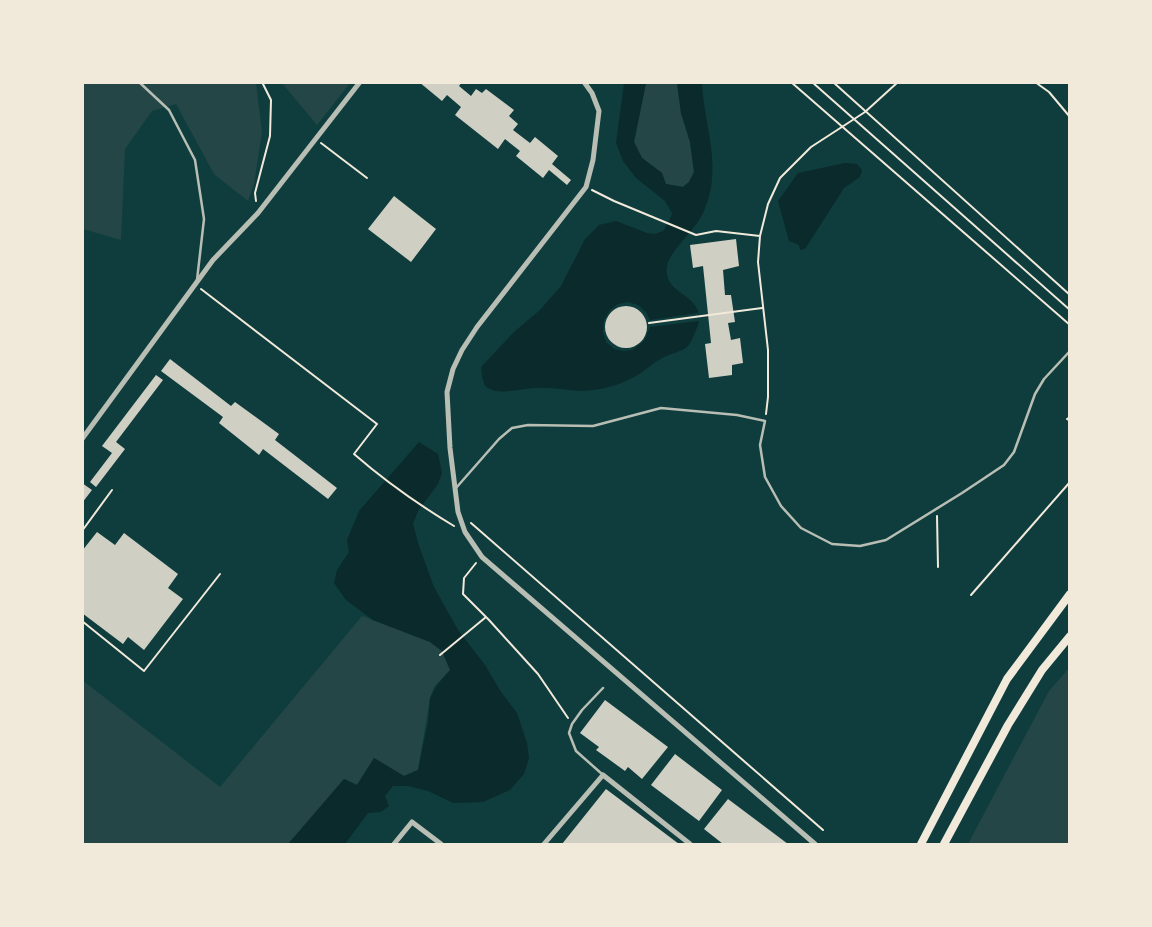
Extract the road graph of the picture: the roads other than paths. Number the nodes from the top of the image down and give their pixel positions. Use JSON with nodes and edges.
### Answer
{"nodes":[{"id":1,"x":139,"y":82,"type":"edge"},
{"id":2,"x":360,"y":82,"type":"edge"},
{"id":3,"x":584,"y":82,"type":"edge"},
{"id":4,"x":196,"y":286,"type":"junction"},
{"id":5,"x":1070,"y":350,"type":"edge"},
{"id":6,"x":82,"y":439,"type":"edge"},
{"id":7,"x":456,"y":488,"type":"junction"},
{"id":8,"x":1070,"y":594,"type":"edge"},
{"id":9,"x":1070,"y":636,"type":"edge"},
{"id":10,"x":603,"y":688,"type":"dead end"},
{"id":11,"x":603,"y":775,"type":"junction"},
{"id":12,"x":808,"y":841,"type":"edge"},
{"id":13,"x":394,"y":844,"type":"edge"},
{"id":14,"x":441,"y":844,"type":"edge"},
{"id":15,"x":544,"y":844,"type":"edge"},
{"id":16,"x":690,"y":844,"type":"edge"},
{"id":17,"x":815,"y":844,"type":"edge"},
{"id":18,"x":921,"y":844,"type":"edge"},
{"id":19,"x":944,"y":844,"type":"edge"}],
"edges":[{"from":1,"to":4,"type":"lane"},
{"from":2,"to":4,"type":"street"},
{"from":3,"to":7,"type":"street"},
{"from":4,"to":6,"type":"street"},
{"from":5,"to":7,"type":"lane"},
{"from":7,"to":12,"type":"street"},
{"from":8,"to":18,"type":"main road"},
{"from":9,"to":19,"type":"main road"},
{"from":10,"to":11,"type":"lane"},
{"from":11,"to":15,"type":"street"},
{"from":11,"to":16,"type":"street"},
{"from":12,"to":17,"type":"street"},
{"from":13,"to":14,"type":"street"}]}
